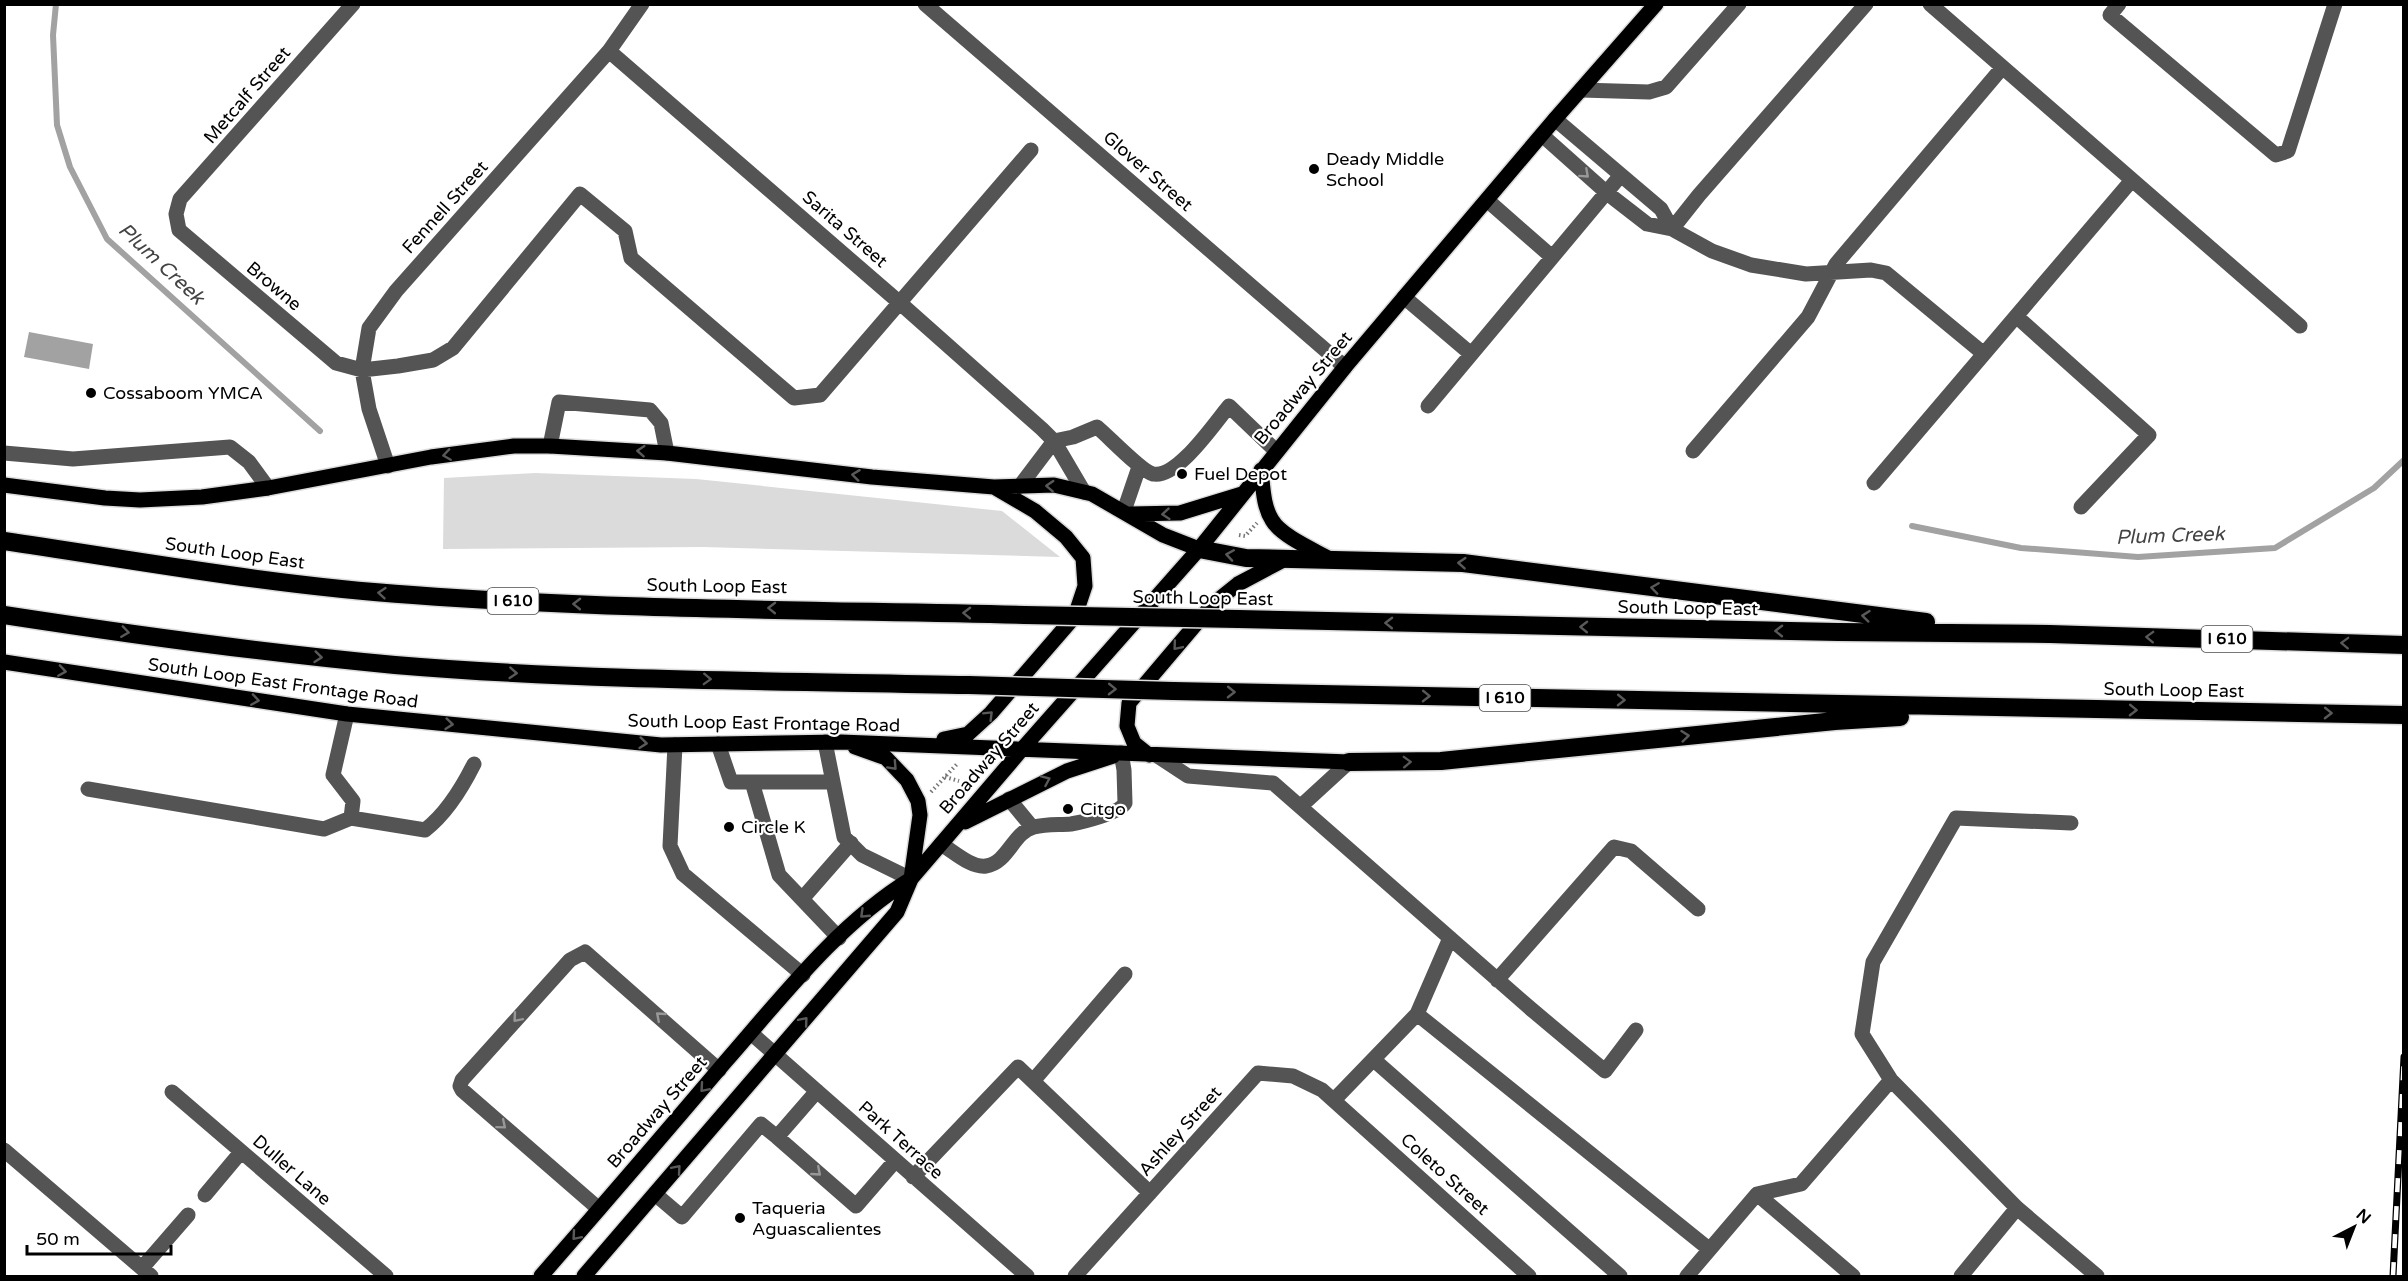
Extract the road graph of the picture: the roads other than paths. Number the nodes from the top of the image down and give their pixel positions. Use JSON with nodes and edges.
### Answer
{"nodes":[{"id":1,"x":353,"y":4,"type":"edge"},
{"id":2,"x":642,"y":4,"type":"edge"},
{"id":3,"x":925,"y":4,"type":"edge"},
{"id":4,"x":1656,"y":4,"type":"edge"},
{"id":5,"x":1739,"y":4,"type":"edge"},
{"id":6,"x":1866,"y":4,"type":"edge"},
{"id":7,"x":1930,"y":4,"type":"edge"},
{"id":8,"x":2119,"y":4,"type":"edge"},
{"id":9,"x":2335,"y":4,"type":"edge"},
{"id":10,"x":609,"y":51,"type":"junction"},
{"id":11,"x":2002,"y":68,"type":"junction"},
{"id":12,"x":1581,"y":90,"type":"junction"},
{"id":13,"x":1555,"y":119,"type":"junction"},
{"id":14,"x":1542,"y":135,"type":"junction"},
{"id":15,"x":1031,"y":150,"type":"dead end"},
{"id":16,"x":1621,"y":176,"type":"junction"},
{"id":17,"x":2133,"y":180,"type":"junction"},
{"id":18,"x":1607,"y":193,"type":"junction"},
{"id":19,"x":1486,"y":200,"type":"junction"},
{"id":20,"x":176,"y":214,"type":"joint"},
{"id":21,"x":1671,"y":229,"type":"junction"},
{"id":22,"x":1552,"y":257,"type":"junction"},
{"id":23,"x":1830,"y":274,"type":"junction"},
{"id":24,"x":1404,"y":297,"type":"junction"},
{"id":25,"x":900,"y":303,"type":"junction"},
{"id":26,"x":2016,"y":316,"type":"junction"},
{"id":27,"x":2300,"y":326,"type":"dead end"},
{"id":28,"x":1471,"y":354,"type":"junction"},
{"id":29,"x":1984,"y":354,"type":"junction"},
{"id":30,"x":1345,"y":367,"type":"junction"},
{"id":31,"x":362,"y":370,"type":"junction"},
{"id":32,"x":1428,"y":406,"type":"dead end"},
{"id":33,"x":1054,"y":441,"type":"junction"},
{"id":34,"x":550,"y":446,"type":"junction"},
{"id":35,"x":1276,"y":451,"type":"junction"},
{"id":36,"x":1693,"y":451,"type":"dead end"},
{"id":37,"x":4,"y":453,"type":"edge"},
{"id":38,"x":667,"y":453,"type":"junction"},
{"id":39,"x":388,"y":466,"type":"junction"},
{"id":40,"x":1139,"y":467,"type":"junction"},
{"id":41,"x":1261,"y":470,"type":"junction"},
{"id":42,"x":1874,"y":483,"type":"dead end"},
{"id":43,"x":4,"y":485,"type":"edge"},
{"id":44,"x":994,"y":486,"type":"junction"},
{"id":45,"x":1020,"y":486,"type":"junction"},
{"id":46,"x":268,"y":488,"type":"junction"},
{"id":47,"x":1084,"y":492,"type":"junction"},
{"id":48,"x":1242,"y":494,"type":"junction"},
{"id":49,"x":2081,"y":507,"type":"dead end"},
{"id":50,"x":1127,"y":513,"type":"junction"},
{"id":51,"x":4,"y":541,"type":"edge"},
{"id":52,"x":1199,"y":549,"type":"junction"},
{"id":53,"x":1287,"y":558,"type":"junction"},
{"id":54,"x":1330,"y":559,"type":"junction"},
{"id":55,"x":4,"y":615,"type":"edge"},
{"id":56,"x":2050,"y":633,"type":"junction"},
{"id":57,"x":2403,"y":645,"type":"edge"},
{"id":58,"x":4,"y":662,"type":"edge"},
{"id":59,"x":1836,"y":713,"type":"junction"},
{"id":60,"x":347,"y":714,"type":"junction"},
{"id":61,"x":2403,"y":714,"type":"edge"},
{"id":62,"x":825,"y":742,"type":"junction"},
{"id":63,"x":841,"y":742,"type":"junction"},
{"id":64,"x":718,"y":744,"type":"junction"},
{"id":65,"x":918,"y":744,"type":"junction"},
{"id":66,"x":675,"y":745,"type":"junction"},
{"id":67,"x":1023,"y":748,"type":"junction"},
{"id":68,"x":1121,"y":753,"type":"junction"},
{"id":69,"x":1153,"y":755,"type":"junction"},
{"id":70,"x":1348,"y":762,"type":"junction"},
{"id":71,"x":474,"y":764,"type":"dead end"},
{"id":72,"x":752,"y":782,"type":"junction"},
{"id":73,"x":831,"y":782,"type":"junction"},
{"id":74,"x":88,"y":789,"type":"dead end"},
{"id":75,"x":1009,"y":799,"type":"junction"},
{"id":76,"x":1301,"y":806,"type":"junction"},
{"id":77,"x":351,"y":818,"type":"junction"},
{"id":78,"x":2071,"y":824,"type":"dead end"},
{"id":79,"x":957,"y":826,"type":"junction"},
{"id":80,"x":1032,"y":827,"type":"junction"},
{"id":81,"x":851,"y":843,"type":"junction"},
{"id":82,"x":941,"y":844,"type":"junction"},
{"id":83,"x":911,"y":879,"type":"junction"},
{"id":84,"x":802,"y":900,"type":"junction"},
{"id":85,"x":1698,"y":909,"type":"dead end"},
{"id":86,"x":839,"y":938,"type":"junction"},
{"id":87,"x":1450,"y":938,"type":"junction"},
{"id":88,"x":1125,"y":974,"type":"dead end"},
{"id":89,"x":803,"y":975,"type":"junction"},
{"id":90,"x":1497,"y":980,"type":"junction"},
{"id":91,"x":1417,"y":1014,"type":"junction"},
{"id":92,"x":1636,"y":1030,"type":"dead end"},
{"id":93,"x":751,"y":1033,"type":"junction"},
{"id":94,"x":776,"y":1055,"type":"junction"},
{"id":95,"x":1374,"y":1060,"type":"junction"},
{"id":96,"x":719,"y":1070,"type":"junction"},
{"id":97,"x":1891,"y":1080,"type":"junction"},
{"id":98,"x":1033,"y":1081,"type":"junction"},
{"id":99,"x":817,"y":1091,"type":"junction"},
{"id":100,"x":172,"y":1092,"type":"dead end"},
{"id":101,"x":1334,"y":1100,"type":"junction"},
{"id":102,"x":777,"y":1137,"type":"junction"},
{"id":103,"x":4,"y":1149,"type":"edge"},
{"id":104,"x":242,"y":1152,"type":"junction"},
{"id":105,"x":895,"y":1161,"type":"junction"},
{"id":106,"x":913,"y":1177,"type":"junction"},
{"id":107,"x":1150,"y":1193,"type":"junction"},
{"id":108,"x":655,"y":1194,"type":"junction"},
{"id":109,"x":1757,"y":1194,"type":"junction"},
{"id":110,"x":205,"y":1195,"type":"dead end"},
{"id":111,"x":2017,"y":1208,"type":"junction"},
{"id":112,"x":600,"y":1209,"type":"junction"},
{"id":113,"x":188,"y":1215,"type":"dead end"},
{"id":114,"x":1709,"y":1249,"type":"junction"},
{"id":115,"x":146,"y":1272,"type":"edge"},
{"id":116,"x":386,"y":1276,"type":"edge"},
{"id":117,"x":541,"y":1276,"type":"edge"},
{"id":118,"x":584,"y":1276,"type":"edge"},
{"id":119,"x":1027,"y":1276,"type":"edge"},
{"id":120,"x":1075,"y":1276,"type":"edge"},
{"id":121,"x":1529,"y":1276,"type":"edge"},
{"id":122,"x":1620,"y":1276,"type":"edge"},
{"id":123,"x":1687,"y":1276,"type":"edge"},
{"id":124,"x":1852,"y":1276,"type":"edge"},
{"id":125,"x":1961,"y":1276,"type":"edge"},
{"id":126,"x":2097,"y":1276,"type":"edge"}],
"edges":[{"from":1,"to":20,"type":"street","name":"Metcalf Street"},
{"from":2,"to":10,"type":"street","name":"Fennell Street"},
{"from":3,"to":30,"type":"street","name":"Glover Street"},
{"from":4,"to":12,"type":"main road","name":"Broadway Street"},
{"from":5,"to":12,"type":"street"},
{"from":6,"to":21,"type":"street"},
{"from":7,"to":11,"type":"street"},
{"from":8,"to":9,"type":"street"},
{"from":10,"to":25,"type":"street","name":"Sarita Street"},
{"from":10,"to":31,"type":"street","name":"Fennell Street"},
{"from":11,"to":17,"type":"street"},
{"from":11,"to":23,"type":"street"},
{"from":12,"to":13,"type":"main road","name":"Broadway Street"},
{"from":13,"to":14,"type":"main road","name":"Broadway Street"},
{"from":13,"to":16,"type":"street"},
{"from":14,"to":18,"type":"street","one_way":true},
{"from":14,"to":19,"type":"main road","name":"Broadway Street"},
{"from":15,"to":25,"type":"street"},
{"from":16,"to":18,"type":"street"},
{"from":16,"to":21,"type":"street"},
{"from":17,"to":26,"type":"street"},
{"from":17,"to":27,"type":"street"},
{"from":18,"to":21,"type":"street"},
{"from":18,"to":22,"type":"street"},
{"from":19,"to":22,"type":"street"},
{"from":19,"to":24,"type":"main road","name":"Broadway Street"},
{"from":20,"to":31,"type":"street","name":"Browne"},
{"from":21,"to":23,"type":"street"},
{"from":22,"to":28,"type":"street"},
{"from":23,"to":29,"type":"street"},
{"from":23,"to":36,"type":"street"},
{"from":24,"to":28,"type":"street"},
{"from":24,"to":30,"type":"main road","name":"Broadway Street"},
{"from":25,"to":31,"type":"street"},
{"from":25,"to":33,"type":"street","name":"Sarita Street"},
{"from":26,"to":29,"type":"street"},
{"from":26,"to":49,"type":"street"},
{"from":28,"to":32,"type":"street"},
{"from":29,"to":42,"type":"street"},
{"from":30,"to":35,"type":"main road","name":"Broadway Street"},
{"from":31,"to":39,"type":"street","name":"Fennell Street"},
{"from":33,"to":40,"type":"street"},
{"from":33,"to":45,"type":"street"},
{"from":33,"to":47,"type":"street","name":"Sarita Street"},
{"from":38,"to":34,"type":"main road","one_way":true},
{"from":34,"to":38,"type":"street"},
{"from":34,"to":39,"type":"main road","one_way":true},
{"from":35,"to":40,"type":"street"},
{"from":35,"to":41,"type":"main road","name":"Broadway Street"},
{"from":37,"to":46,"type":"street"},
{"from":44,"to":38,"type":"main road","one_way":true},
{"from":39,"to":46,"type":"main road"},
{"from":40,"to":50,"type":"street"},
{"from":41,"to":48,"type":"main road","name":"Broadway Street"},
{"from":41,"to":54,"type":"main road"},
{"from":43,"to":46,"type":"main road"},
{"from":44,"to":45,"type":"main road"},
{"from":65,"to":44,"type":"main road","one_way":true},
{"from":47,"to":45,"type":"main road","one_way":true},
{"from":47,"to":50,"type":"main road"},
{"from":48,"to":50,"type":"main road","one_way":true},
{"from":48,"to":52,"type":"main road","name":"Broadway Street"},
{"from":50,"to":52,"type":"main road"},
{"from":56,"to":51,"type":"highway","name":"South Loop East","number":"I 610","one_way":true,"bridge":true},
{"from":53,"to":52,"type":"highway","one_way":true},
{"from":52,"to":67,"type":"main road","name":"Broadway Street"},
{"from":53,"to":54,"type":"highway"},
{"from":53,"to":69,"type":"main road","one_way":true},
{"from":56,"to":54,"type":"highway","one_way":true},
{"from":55,"to":59,"type":"highway","number":"I 610","one_way":true,"bridge":true},
{"from":57,"to":56,"type":"highway","name":"South Loop East","number":"I 610","one_way":true},
{"from":58,"to":60,"type":"main road","name":"South Loop East Frontage Road","one_way":true},
{"from":59,"to":61,"type":"highway","name":"South Loop East","one_way":true},
{"from":70,"to":59,"type":"highway","one_way":true},
{"from":60,"to":66,"type":"main road","name":"South Loop East Frontage Road","one_way":true},
{"from":60,"to":77,"type":"street"},
{"from":62,"to":63,"type":"main road","name":"South Loop East Frontage Road"},
{"from":62,"to":64,"type":"main road","name":"South Loop East Frontage Road"},
{"from":62,"to":73,"type":"street"},
{"from":63,"to":65,"type":"main road","name":"South Loop East Frontage Road"},
{"from":63,"to":83,"type":"main road","one_way":true},
{"from":64,"to":66,"type":"main road","name":"South Loop East Frontage Road"},
{"from":64,"to":72,"type":"street"},
{"from":65,"to":67,"type":"main road","name":"South Loop East Frontage Road"},
{"from":66,"to":89,"type":"street"},
{"from":67,"to":68,"type":"main road","name":"South Loop East Frontage Road"},
{"from":67,"to":79,"type":"main road","name":"Broadway Street"},
{"from":68,"to":69,"type":"main road","name":"South Loop East Frontage Road"},
{"from":75,"to":68,"type":"main road","one_way":true},
{"from":68,"to":80,"type":"street"},
{"from":69,"to":70,"type":"main road","name":"South Loop East Frontage Road"},
{"from":69,"to":76,"type":"street"},
{"from":70,"to":76,"type":"street"},
{"from":71,"to":77,"type":"street"},
{"from":72,"to":73,"type":"street"},
{"from":72,"to":84,"type":"street"},
{"from":73,"to":81,"type":"street"},
{"from":74,"to":77,"type":"street"},
{"from":75,"to":79,"type":"main road"},
{"from":75,"to":80,"type":"street"},
{"from":76,"to":87,"type":"street"},
{"from":78,"to":97,"type":"street"},
{"from":79,"to":82,"type":"main road","name":"Broadway Street"},
{"from":80,"to":82,"type":"street"},
{"from":81,"to":83,"type":"street"},
{"from":81,"to":84,"type":"street"},
{"from":82,"to":83,"type":"main road","name":"Broadway Street"},
{"from":83,"to":86,"type":"main road","name":"Broadway Street","one_way":true},
{"from":94,"to":83,"type":"main road","name":"Broadway Street","one_way":true},
{"from":84,"to":86,"type":"street"},
{"from":85,"to":90,"type":"street"},
{"from":86,"to":89,"type":"main road","name":"Broadway Street"},
{"from":87,"to":90,"type":"street"},
{"from":87,"to":91,"type":"street"},
{"from":88,"to":98,"type":"street"},
{"from":89,"to":93,"type":"main road","name":"Broadway Street"},
{"from":90,"to":92,"type":"street"},
{"from":91,"to":95,"type":"street"},
{"from":91,"to":114,"type":"street"},
{"from":93,"to":94,"type":"street","name":"Park Terrace"},
{"from":93,"to":96,"type":"main road","name":"Broadway Street"},
{"from":94,"to":99,"type":"street","name":"Park Terrace"},
{"from":108,"to":94,"type":"main road","name":"Broadway Street","one_way":true},
{"from":95,"to":101,"type":"street"},
{"from":95,"to":122,"type":"street"},
{"from":96,"to":112,"type":"main road","name":"Broadway Street","one_way":true},
{"from":96,"to":112,"type":"street","one_way":true},
{"from":97,"to":109,"type":"street"},
{"from":97,"to":111,"type":"street"},
{"from":98,"to":106,"type":"street"},
{"from":98,"to":107,"type":"street"},
{"from":99,"to":102,"type":"street"},
{"from":99,"to":105,"type":"street","name":"Park Terrace"},
{"from":100,"to":104,"type":"street","name":"Duller Lane"},
{"from":101,"to":107,"type":"street","name":"Ashley Street"},
{"from":101,"to":121,"type":"street","name":"Coleto Street"},
{"from":102,"to":105,"type":"street","one_way":true},
{"from":102,"to":108,"type":"street"},
{"from":103,"to":115,"type":"street"},
{"from":104,"to":110,"type":"street"},
{"from":104,"to":116,"type":"street","name":"Duller Lane"},
{"from":105,"to":106,"type":"street","name":"Park Terrace"},
{"from":106,"to":119,"type":"street","name":"Park Terrace"},
{"from":107,"to":120,"type":"street","name":"Ashley Street"},
{"from":108,"to":118,"type":"main road","name":"Broadway Street"},
{"from":109,"to":114,"type":"street"},
{"from":109,"to":124,"type":"street"},
{"from":111,"to":125,"type":"street"},
{"from":111,"to":126,"type":"street"},
{"from":112,"to":117,"type":"main road","name":"Broadway Street","one_way":true},
{"from":113,"to":115,"type":"street"},
{"from":114,"to":123,"type":"street"}]}
